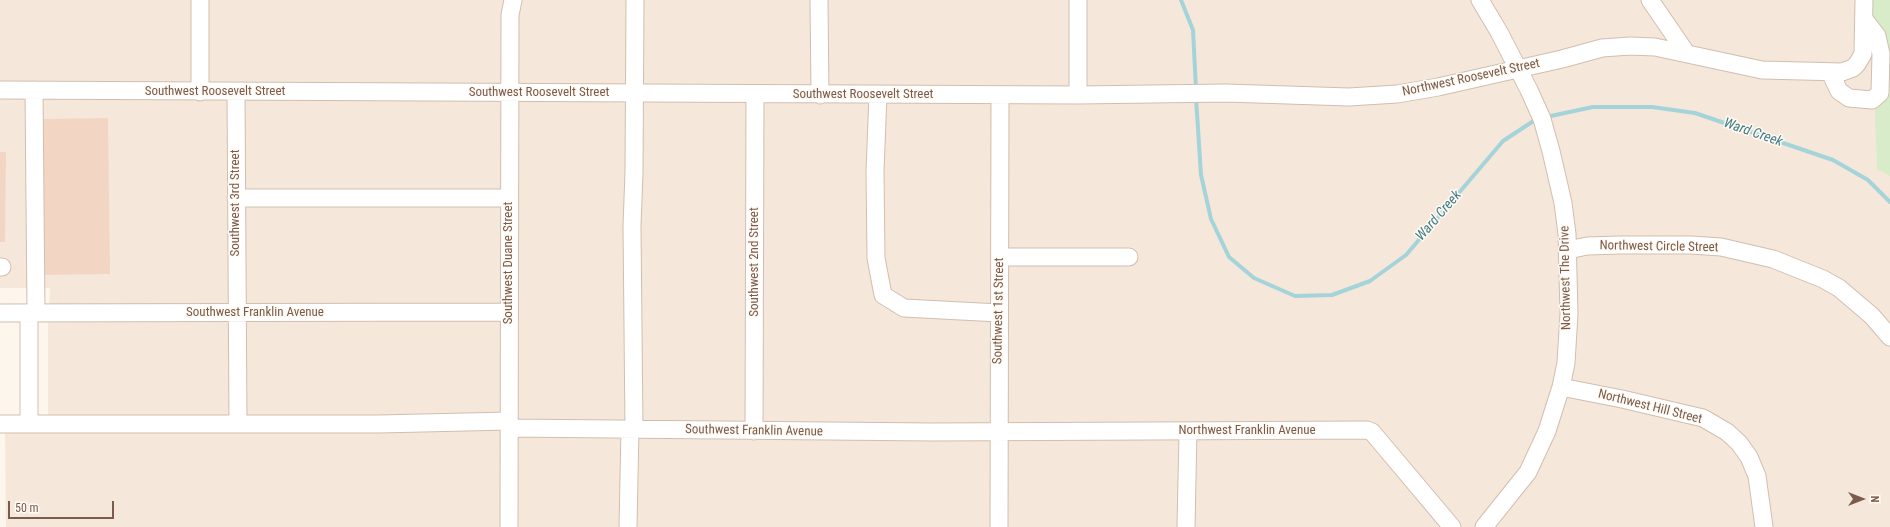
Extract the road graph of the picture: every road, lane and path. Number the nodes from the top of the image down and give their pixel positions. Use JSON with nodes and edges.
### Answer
{"nodes":[{"id":1,"x":200,"y":0,"type":"edge"},
{"id":2,"x":513,"y":0,"type":"edge"},
{"id":3,"x":635,"y":0,"type":"edge"},
{"id":4,"x":819,"y":0,"type":"edge"},
{"id":5,"x":1078,"y":0,"type":"edge"},
{"id":6,"x":1480,"y":0,"type":"edge"},
{"id":7,"x":1650,"y":0,"type":"edge"},
{"id":8,"x":1864,"y":0,"type":"edge"},
{"id":9,"x":1864,"y":19,"type":"junction"},
{"id":10,"x":1687,"y":54,"type":"junction"},
{"id":11,"x":1519,"y":69,"type":"junction"},
{"id":12,"x":1830,"y":72,"type":"junction"},
{"id":13,"x":0,"y":90,"type":"edge"},
{"id":14,"x":34,"y":90,"type":"junction"},
{"id":15,"x":200,"y":92,"type":"junction"},
{"id":16,"x":236,"y":92,"type":"junction"},
{"id":17,"x":509,"y":93,"type":"junction"},
{"id":18,"x":635,"y":94,"type":"junction"},
{"id":19,"x":755,"y":94,"type":"junction"},
{"id":20,"x":820,"y":94,"type":"junction"},
{"id":21,"x":878,"y":95,"type":"junction"},
{"id":22,"x":1000,"y":95,"type":"junction"},
{"id":23,"x":1078,"y":96,"type":"junction"},
{"id":24,"x":236,"y":198,"type":"junction"},
{"id":25,"x":509,"y":198,"type":"junction"},
{"id":26,"x":1568,"y":250,"type":"junction"},
{"id":27,"x":1000,"y":257,"type":"junction"},
{"id":28,"x":1129,"y":257,"type":"dead end"},
{"id":29,"x":509,"y":312,"type":"junction"},
{"id":30,"x":999,"y":313,"type":"junction"},
{"id":31,"x":0,"y":314,"type":"edge"},
{"id":32,"x":32,"y":314,"type":"junction"},
{"id":33,"x":236,"y":314,"type":"junction"},
{"id":34,"x":1890,"y":337,"type":"edge"},
{"id":35,"x":1561,"y":387,"type":"junction"},
{"id":36,"x":27,"y":422,"type":"junction"},
{"id":37,"x":0,"y":424,"type":"edge"},
{"id":38,"x":238,"y":424,"type":"junction"},
{"id":39,"x":509,"y":425,"type":"junction"},
{"id":40,"x":632,"y":429,"type":"junction"},
{"id":41,"x":754,"y":431,"type":"junction"},
{"id":42,"x":1188,"y":431,"type":"junction"},
{"id":43,"x":998,"y":432,"type":"junction"},
{"id":44,"x":509,"y":527,"type":"edge"},
{"id":45,"x":628,"y":527,"type":"edge"},
{"id":46,"x":999,"y":527,"type":"edge"},
{"id":47,"x":1186,"y":527,"type":"edge"},
{"id":48,"x":1452,"y":527,"type":"edge"},
{"id":49,"x":1484,"y":527,"type":"edge"},
{"id":50,"x":1764,"y":527,"type":"edge"}],
"edges":[{"from":1,"to":15,"type":"street"},
{"from":2,"to":17,"type":"street","name":"Southwest Duane Street"},
{"from":3,"to":18,"type":"street"},
{"from":4,"to":20,"type":"street"},
{"from":5,"to":23,"type":"street"},
{"from":6,"to":11,"type":"street","name":"Northwest The Drive"},
{"from":7,"to":10,"type":"street"},
{"from":8,"to":9,"type":"street"},
{"from":9,"to":12,"type":"street","name":"Northwest Roosevelt Street"},
{"from":9,"to":12,"type":"street"},
{"from":10,"to":11,"type":"street","name":"Northwest Roosevelt Street"},
{"from":10,"to":12,"type":"street","name":"Northwest Roosevelt Street"},
{"from":11,"to":23,"type":"street","name":"Northwest Roosevelt Street"},
{"from":11,"to":26,"type":"street","name":"Northwest The Drive"},
{"from":13,"to":14,"type":"street","name":"Southwest Roosevelt Street"},
{"from":14,"to":15,"type":"street","name":"Southwest Roosevelt Street"},
{"from":14,"to":32,"type":"street"},
{"from":15,"to":16,"type":"street","name":"Southwest Roosevelt Street"},
{"from":16,"to":17,"type":"street","name":"Southwest Roosevelt Street"},
{"from":16,"to":24,"type":"street","name":"Southwest 3rd Street"},
{"from":17,"to":18,"type":"street","name":"Southwest Roosevelt Street"},
{"from":17,"to":25,"type":"street","name":"Southwest Duane Street"},
{"from":18,"to":19,"type":"street","name":"Southwest Roosevelt Street"},
{"from":18,"to":40,"type":"street"},
{"from":19,"to":20,"type":"street","name":"Southwest Roosevelt Street"},
{"from":19,"to":41,"type":"street","name":"Southwest 2nd Street"},
{"from":20,"to":21,"type":"street","name":"Southwest Roosevelt Street"},
{"from":21,"to":22,"type":"street","name":"Southwest Roosevelt Street"},
{"from":21,"to":30,"type":"street"},
{"from":22,"to":23,"type":"street","name":"Southwest Roosevelt Street"},
{"from":22,"to":27,"type":"street","name":"Southwest 1st Street"},
{"from":24,"to":25,"type":"street"},
{"from":24,"to":33,"type":"street","name":"Southwest 3rd Street"},
{"from":25,"to":29,"type":"street","name":"Southwest Duane Street"},
{"from":26,"to":34,"type":"street","name":"Northwest Circle Street"},
{"from":26,"to":35,"type":"street","name":"Northwest The Drive"},
{"from":27,"to":28,"type":"street"},
{"from":27,"to":30,"type":"street","name":"Southwest 1st Street"},
{"from":29,"to":33,"type":"street","name":"Southwest Franklin Avenue"},
{"from":29,"to":39,"type":"street","name":"Southwest Duane Street"},
{"from":30,"to":43,"type":"street","name":"Southwest 1st Street"},
{"from":31,"to":32,"type":"street","name":"Southwest Franklin Avenue"},
{"from":32,"to":33,"type":"street","name":"Southwest Franklin Avenue"},
{"from":32,"to":36,"type":"street"},
{"from":33,"to":38,"type":"street","name":"Southwest 3rd Street"},
{"from":35,"to":49,"type":"street","name":"Northwest The Drive"},
{"from":35,"to":50,"type":"street","name":"Northwest Hill Street"},
{"from":36,"to":37,"type":"street","name":"Southwest Franklin Avenue"},
{"from":36,"to":38,"type":"street","name":"Southwest Franklin Avenue"},
{"from":38,"to":39,"type":"street","name":"Southwest Franklin Avenue"},
{"from":39,"to":40,"type":"street","name":"Southwest Franklin Avenue"},
{"from":39,"to":44,"type":"street","name":"Southwest Duane Street"},
{"from":40,"to":41,"type":"street","name":"Southwest Franklin Avenue"},
{"from":40,"to":45,"type":"street"},
{"from":41,"to":43,"type":"street","name":"Southwest Franklin Avenue"},
{"from":42,"to":43,"type":"street","name":"Northwest Franklin Avenue"},
{"from":42,"to":47,"type":"street"},
{"from":42,"to":48,"type":"street","name":"Northwest Franklin Avenue"},
{"from":43,"to":46,"type":"street","name":"Southwest 1st Street"}]}
